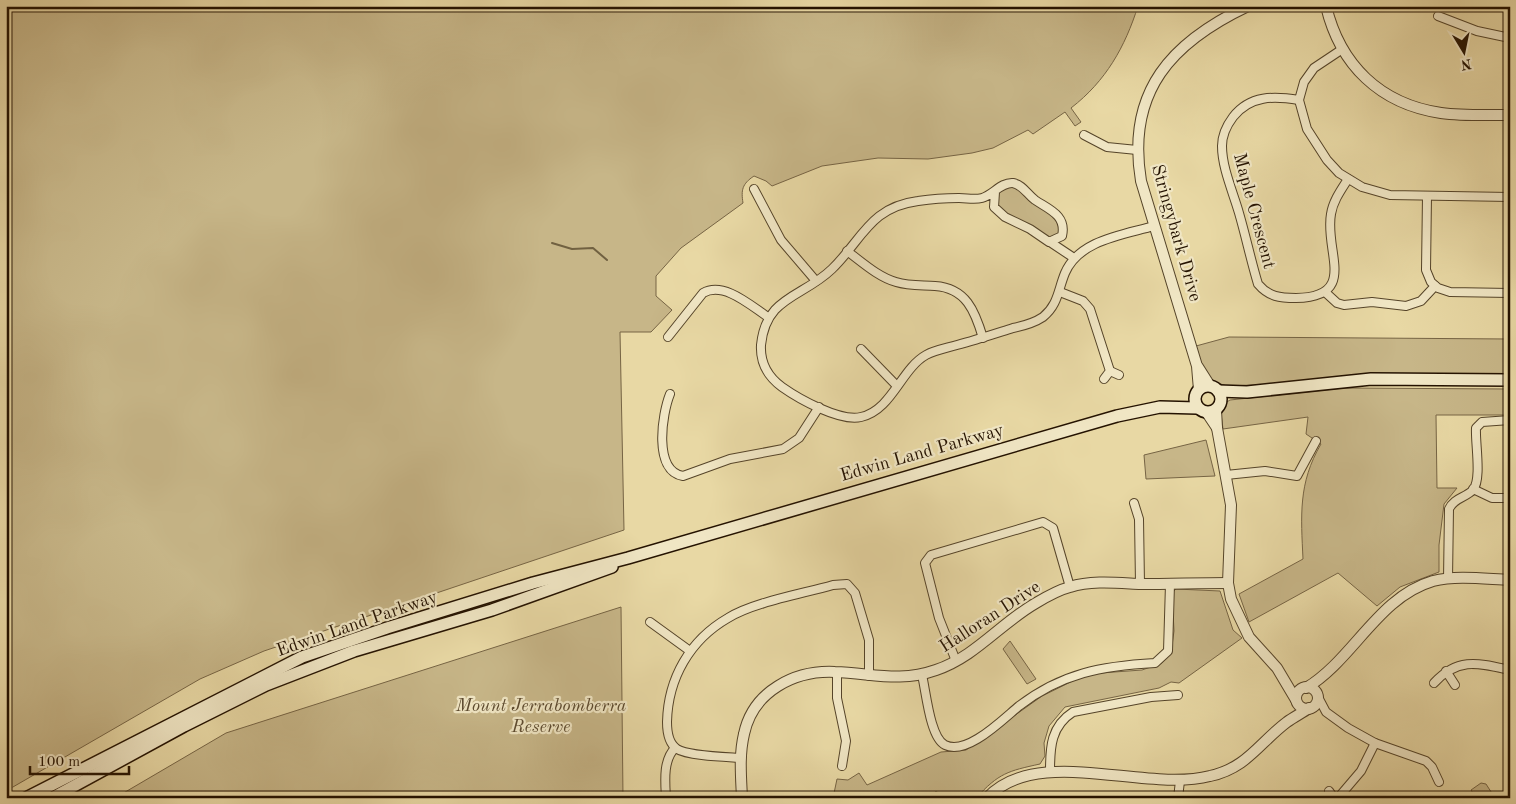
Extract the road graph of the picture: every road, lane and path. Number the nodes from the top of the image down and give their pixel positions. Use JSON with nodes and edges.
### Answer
{"nodes":[{"id":1,"x":1248,"y":6,"type":"edge"},
{"id":2,"x":1326,"y":6,"type":"edge"},
{"id":3,"x":1438,"y":16,"type":"dead end"},
{"id":4,"x":1510,"y":38,"type":"edge"},
{"id":5,"x":1341,"y":50,"type":"junction"},
{"id":6,"x":1299,"y":100,"type":"junction"},
{"id":7,"x":1510,"y":115,"type":"edge"},
{"id":8,"x":1084,"y":135,"type":"dead end"},
{"id":9,"x":1137,"y":150,"type":"junction"},
{"id":10,"x":1348,"y":179,"type":"junction"},
{"id":11,"x":754,"y":189,"type":"dead end"},
{"id":12,"x":995,"y":192,"type":"junction"},
{"id":13,"x":1428,"y":196,"type":"junction"},
{"id":14,"x":1510,"y":197,"type":"edge"},
{"id":15,"x":972,"y":199,"type":"junction"},
{"id":16,"x":996,"y":210,"type":"junction"},
{"id":17,"x":1154,"y":226,"type":"junction"},
{"id":18,"x":1063,"y":234,"type":"junction"},
{"id":19,"x":1050,"y":242,"type":"junction"},
{"id":20,"x":847,"y":251,"type":"junction"},
{"id":21,"x":1074,"y":258,"type":"junction"},
{"id":22,"x":816,"y":282,"type":"junction"},
{"id":23,"x":1435,"y":286,"type":"junction"},
{"id":24,"x":1060,"y":292,"type":"junction"},
{"id":25,"x":1325,"y":292,"type":"junction"},
{"id":26,"x":1510,"y":293,"type":"edge"},
{"id":27,"x":768,"y":317,"type":"junction"},
{"id":28,"x":668,"y":337,"type":"dead end"},
{"id":29,"x":983,"y":338,"type":"junction"},
{"id":30,"x":861,"y":349,"type":"dead end"},
{"id":31,"x":1110,"y":371,"type":"junction"},
{"id":32,"x":1119,"y":375,"type":"dead end"},
{"id":33,"x":1104,"y":379,"type":"dead end"},
{"id":34,"x":1510,"y":380,"type":"edge"},
{"id":35,"x":898,"y":386,"type":"junction"},
{"id":36,"x":670,"y":394,"type":"dead end"},
{"id":37,"x":1208,"y":399,"type":"junction"},
{"id":38,"x":819,"y":407,"type":"junction"},
{"id":39,"x":1510,"y":420,"type":"edge"},
{"id":40,"x":1316,"y":441,"type":"dead end"},
{"id":41,"x":1226,"y":475,"type":"junction"},
{"id":42,"x":1473,"y":489,"type":"junction"},
{"id":43,"x":1510,"y":498,"type":"edge"},
{"id":44,"x":1134,"y":503,"type":"dead end"},
{"id":45,"x":689,"y":540,"type":"junction"},
{"id":46,"x":1448,"y":579,"type":"junction"},
{"id":47,"x":1510,"y":580,"type":"edge"},
{"id":48,"x":1228,"y":583,"type":"junction"},
{"id":49,"x":1140,"y":584,"type":"junction"},
{"id":50,"x":1170,"y":584,"type":"junction"},
{"id":51,"x":1070,"y":587,"type":"junction"},
{"id":52,"x":650,"y":622,"type":"dead end"},
{"id":53,"x":690,"y":651,"type":"junction"},
{"id":54,"x":956,"y":661,"type":"junction"},
{"id":55,"x":1510,"y":670,"type":"edge"},
{"id":56,"x":1446,"y":671,"type":"junction"},
{"id":57,"x":837,"y":672,"type":"junction"},
{"id":58,"x":922,"y":675,"type":"junction"},
{"id":59,"x":869,"y":676,"type":"junction"},
{"id":60,"x":1324,"y":676,"type":"junction"},
{"id":61,"x":1284,"y":679,"type":"junction"},
{"id":62,"x":1434,"y":683,"type":"dead end"},
{"id":63,"x":1455,"y":685,"type":"dead end"},
{"id":64,"x":1304,"y":688,"type":"junction"},
{"id":65,"x":1317,"y":694,"type":"junction"},
{"id":66,"x":1178,"y":696,"type":"dead end"},
{"id":67,"x":1296,"y":701,"type":"junction"},
{"id":68,"x":1310,"y":708,"type":"junction"},
{"id":69,"x":1326,"y":712,"type":"junction"},
{"id":70,"x":1287,"y":722,"type":"junction"},
{"id":71,"x":1375,"y":743,"type":"junction"},
{"id":72,"x":675,"y":748,"type":"junction"},
{"id":73,"x":740,"y":758,"type":"junction"},
{"id":74,"x":842,"y":766,"type":"dead end"},
{"id":75,"x":1050,"y":771,"type":"junction"},
{"id":76,"x":1180,"y":781,"type":"junction"},
{"id":77,"x":1439,"y":782,"type":"dead end"},
{"id":78,"x":1329,"y":791,"type":"dead end"},
{"id":79,"x":26,"y":798,"type":"edge"},
{"id":80,"x":52,"y":798,"type":"edge"},
{"id":81,"x":666,"y":798,"type":"edge"},
{"id":82,"x":742,"y":798,"type":"edge"},
{"id":83,"x":987,"y":798,"type":"edge"},
{"id":84,"x":1178,"y":798,"type":"edge"},
{"id":85,"x":1334,"y":798,"type":"edge"},
{"id":86,"x":1338,"y":798,"type":"edge"}],
"edges":[{"from":1,"to":9,"type":"street","name":"Stringybark Drive"},
{"from":2,"to":5,"type":"street"},
{"from":3,"to":4,"type":"street"},
{"from":5,"to":6,"type":"street"},
{"from":5,"to":7,"type":"street"},
{"from":6,"to":10,"type":"street"},
{"from":6,"to":25,"type":"street","name":"Maple Crescent"},
{"from":8,"to":9,"type":"street"},
{"from":9,"to":17,"type":"street","name":"Stringybark Drive"},
{"from":10,"to":13,"type":"street"},
{"from":10,"to":25,"type":"street"},
{"from":11,"to":22,"type":"street"},
{"from":12,"to":15,"type":"street"},
{"from":12,"to":16,"type":"street"},
{"from":12,"to":18,"type":"street"},
{"from":13,"to":14,"type":"street"},
{"from":13,"to":23,"type":"street"},
{"from":15,"to":16,"type":"street"},
{"from":15,"to":20,"type":"street"},
{"from":16,"to":19,"type":"street"},
{"from":17,"to":21,"type":"street"},
{"from":17,"to":37,"type":"street","name":"Stringybark Drive"},
{"from":18,"to":19,"type":"street"},
{"from":18,"to":21,"type":"street"},
{"from":19,"to":21,"type":"street"},
{"from":20,"to":22,"type":"street"},
{"from":20,"to":29,"type":"street"},
{"from":21,"to":24,"type":"street"},
{"from":22,"to":27,"type":"street"},
{"from":23,"to":25,"type":"street"},
{"from":23,"to":26,"type":"street"},
{"from":24,"to":29,"type":"street"},
{"from":24,"to":31,"type":"street"},
{"from":27,"to":28,"type":"street"},
{"from":27,"to":38,"type":"street"},
{"from":29,"to":35,"type":"street"},
{"from":30,"to":35,"type":"street"},
{"from":31,"to":32,"type":"street"},
{"from":31,"to":33,"type":"street"},
{"from":34,"to":37,"type":"main road","name":"Edwin Land Parkway"},
{"from":35,"to":38,"type":"street"},
{"from":36,"to":38,"type":"street"},
{"from":37,"to":41,"type":"street","name":"Stringybark Drive"},
{"from":37,"to":45,"type":"main road","name":"Edwin Land Parkway"},
{"from":39,"to":42,"type":"street"},
{"from":40,"to":41,"type":"street"},
{"from":41,"to":48,"type":"street","name":"Stringybark Drive"},
{"from":42,"to":43,"type":"street"},
{"from":42,"to":46,"type":"street"},
{"from":44,"to":49,"type":"street"},
{"from":45,"to":79,"type":"main road","name":"Edwin Land Parkway"},
{"from":45,"to":80,"type":"main road","name":"Edwin Land Parkway"},
{"from":46,"to":47,"type":"street"},
{"from":46,"to":60,"type":"street"},
{"from":48,"to":50,"type":"street","name":"Halloran Drive"},
{"from":48,"to":61,"type":"street","name":"Stringybark Drive"},
{"from":49,"to":50,"type":"street","name":"Halloran Drive"},
{"from":49,"to":51,"type":"street","name":"Halloran Drive"},
{"from":50,"to":58,"type":"street"},
{"from":51,"to":54,"type":"street","name":"Halloran Drive"},
{"from":51,"to":54,"type":"street"},
{"from":52,"to":53,"type":"street"},
{"from":53,"to":59,"type":"street"},
{"from":53,"to":72,"type":"street"},
{"from":54,"to":58,"type":"street","name":"Halloran Drive"},
{"from":55,"to":56,"type":"street"},
{"from":56,"to":62,"type":"street"},
{"from":56,"to":63,"type":"street"},
{"from":57,"to":59,"type":"street","name":"Halloran Drive"},
{"from":57,"to":73,"type":"street","name":"Halloran Drive"},
{"from":57,"to":74,"type":"street"},
{"from":58,"to":59,"type":"street","name":"Halloran Drive"},
{"from":60,"to":64,"type":"street"},
{"from":60,"to":65,"type":"street"},
{"from":61,"to":64,"type":"street"},
{"from":61,"to":67,"type":"street","name":"Stringybark Drive"},
{"from":64,"to":65,"type":"street"},
{"from":64,"to":67,"type":"street"},
{"from":65,"to":68,"type":"street"},
{"from":65,"to":69,"type":"street"},
{"from":66,"to":75,"type":"street"},
{"from":67,"to":68,"type":"street"},
{"from":67,"to":70,"type":"street"},
{"from":68,"to":69,"type":"street"},
{"from":68,"to":70,"type":"street"},
{"from":69,"to":71,"type":"street"},
{"from":70,"to":76,"type":"street"},
{"from":71,"to":77,"type":"street"},
{"from":71,"to":86,"type":"street"},
{"from":72,"to":73,"type":"street"},
{"from":72,"to":81,"type":"street"},
{"from":73,"to":82,"type":"street","name":"Halloran Drive"},
{"from":75,"to":76,"type":"street"},
{"from":75,"to":83,"type":"street"},
{"from":76,"to":84,"type":"street"},
{"from":78,"to":85,"type":"street"}]}
